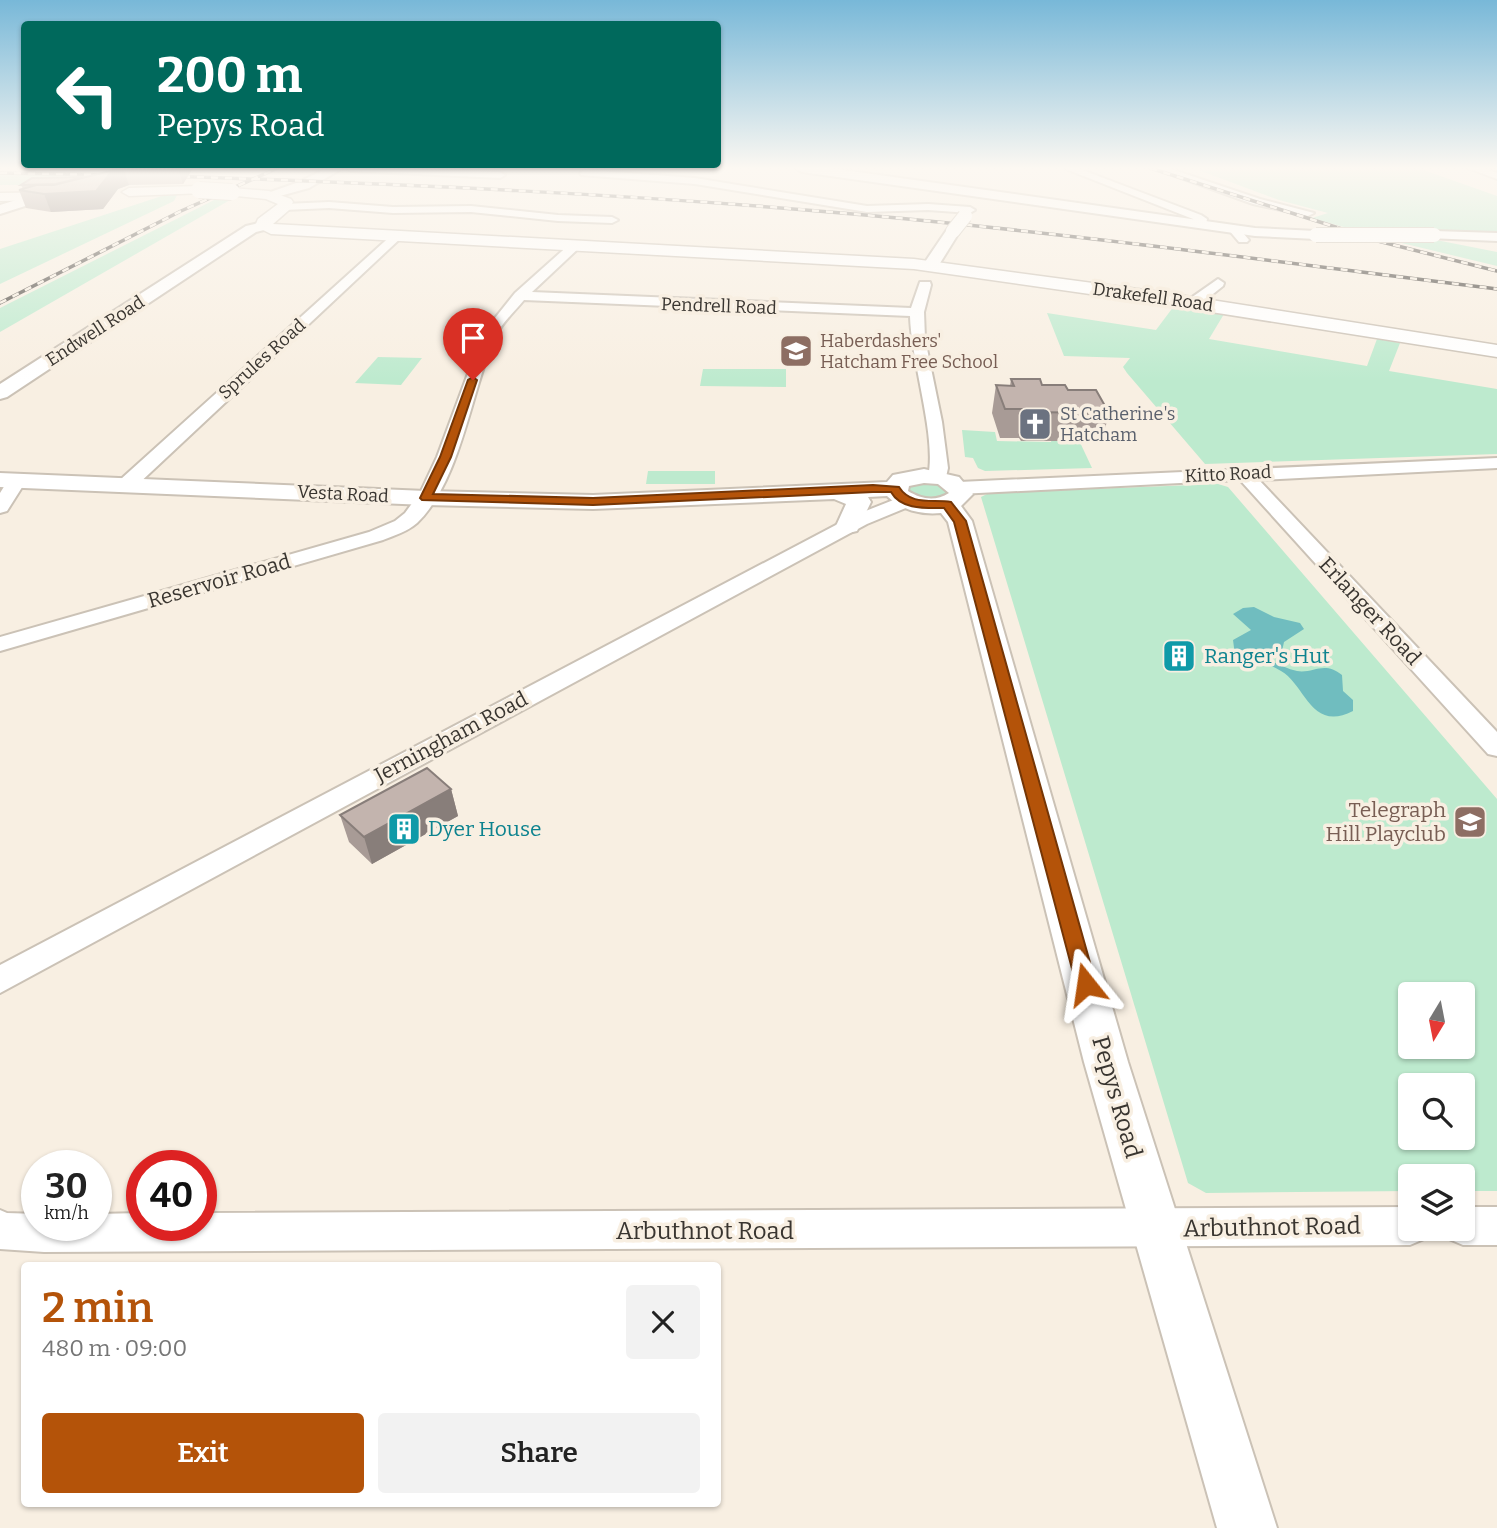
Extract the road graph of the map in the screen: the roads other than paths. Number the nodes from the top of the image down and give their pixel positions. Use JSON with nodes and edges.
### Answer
{"nodes":[{"id":1,"x":235,"y":239,"type":"edge"},
{"id":2,"x":393,"y":239,"type":"edge"},
{"id":3,"x":467,"y":239,"type":"edge"},
{"id":4,"x":949,"y":239,"type":"edge"},
{"id":5,"x":575,"y":246,"type":"junction"},
{"id":6,"x":928,"y":277,"type":"junction"},
{"id":7,"x":1218,"y":283,"type":"dead end"},
{"id":8,"x":520,"y":296,"type":"junction"},
{"id":9,"x":1193,"y":303,"type":"junction"},
{"id":10,"x":917,"y":312,"type":"junction"},
{"id":11,"x":1497,"y":351,"type":"edge"},
{"id":12,"x":0,"y":393,"type":"edge"},
{"id":13,"x":1497,"y":463,"type":"edge"},
{"id":14,"x":1244,"y":474,"type":"junction"},
{"id":15,"x":8,"y":480,"type":"edge"},
{"id":16,"x":128,"y":484,"type":"junction"},
{"id":17,"x":948,"y":490,"type":"junction"},
{"id":18,"x":831,"y":491,"type":"junction"},
{"id":19,"x":900,"y":495,"type":"junction"},
{"id":20,"x":426,"y":498,"type":"junction"},
{"id":21,"x":0,"y":507,"type":"edge"},
{"id":22,"x":848,"y":526,"type":"junction"},
{"id":23,"x":0,"y":644,"type":"edge"},
{"id":24,"x":1497,"y":748,"type":"edge"},
{"id":25,"x":0,"y":980,"type":"edge"},
{"id":26,"x":1398,"y":1226,"type":"edge"},
{"id":27,"x":1475,"y":1226,"type":"edge"},
{"id":28,"x":1497,"y":1226,"type":"edge"},
{"id":29,"x":1155,"y":1228,"type":"junction"},
{"id":30,"x":0,"y":1229,"type":"edge"},
{"id":31,"x":1247,"y":1528,"type":"edge"}],
"edges":[{"from":1,"to":12,"type":"street","name":"Endwell Road"},
{"from":2,"to":16,"type":"street","name":"Sprules Road"},
{"from":3,"to":5,"type":"main road","name":"Drakefell Road"},
{"from":4,"to":6,"type":"street","bridge":true},
{"from":5,"to":6,"type":"main road","name":"Drakefell Road"},
{"from":5,"to":8,"type":"street","name":"Reservoir Road"},
{"from":6,"to":9,"type":"main road","name":"Drakefell Road"},
{"from":6,"to":10,"type":"street","name":"Pepys Road"},
{"from":7,"to":9,"type":"street"},
{"from":8,"to":10,"type":"street","name":"Pendrell Road"},
{"from":8,"to":20,"type":"street","name":"Reservoir Road"},
{"from":9,"to":11,"type":"main road","name":"Drakefell Road"},
{"from":10,"to":17,"type":"street","name":"Pepys Road"},
{"from":13,"to":14,"type":"street","name":"Kitto Road"},
{"from":14,"to":17,"type":"street","name":"Kitto Road"},
{"from":14,"to":24,"type":"street","name":"Erlanger Road"},
{"from":15,"to":16,"type":"street","name":"Vesta Road"},
{"from":15,"to":21,"type":"street"},
{"from":16,"to":20,"type":"street","name":"Vesta Road"},
{"from":17,"to":19,"type":"street"},
{"from":17,"to":29,"type":"street","name":"Pepys Road"},
{"from":18,"to":19,"type":"street","name":"Vesta Road"},
{"from":18,"to":20,"type":"street","name":"Vesta Road"},
{"from":18,"to":22,"type":"street"},
{"from":19,"to":22,"type":"street","name":"Jerningham Road"},
{"from":20,"to":23,"type":"street","name":"Reservoir Road"},
{"from":22,"to":25,"type":"street","name":"Jerningham Road"},
{"from":26,"to":29,"type":"street","name":"Arbuthnot Road"},
{"from":27,"to":28,"type":"street"},
{"from":29,"to":30,"type":"street","name":"Arbuthnot Road"},
{"from":29,"to":31,"type":"street","name":"Pepys Road"}]}
